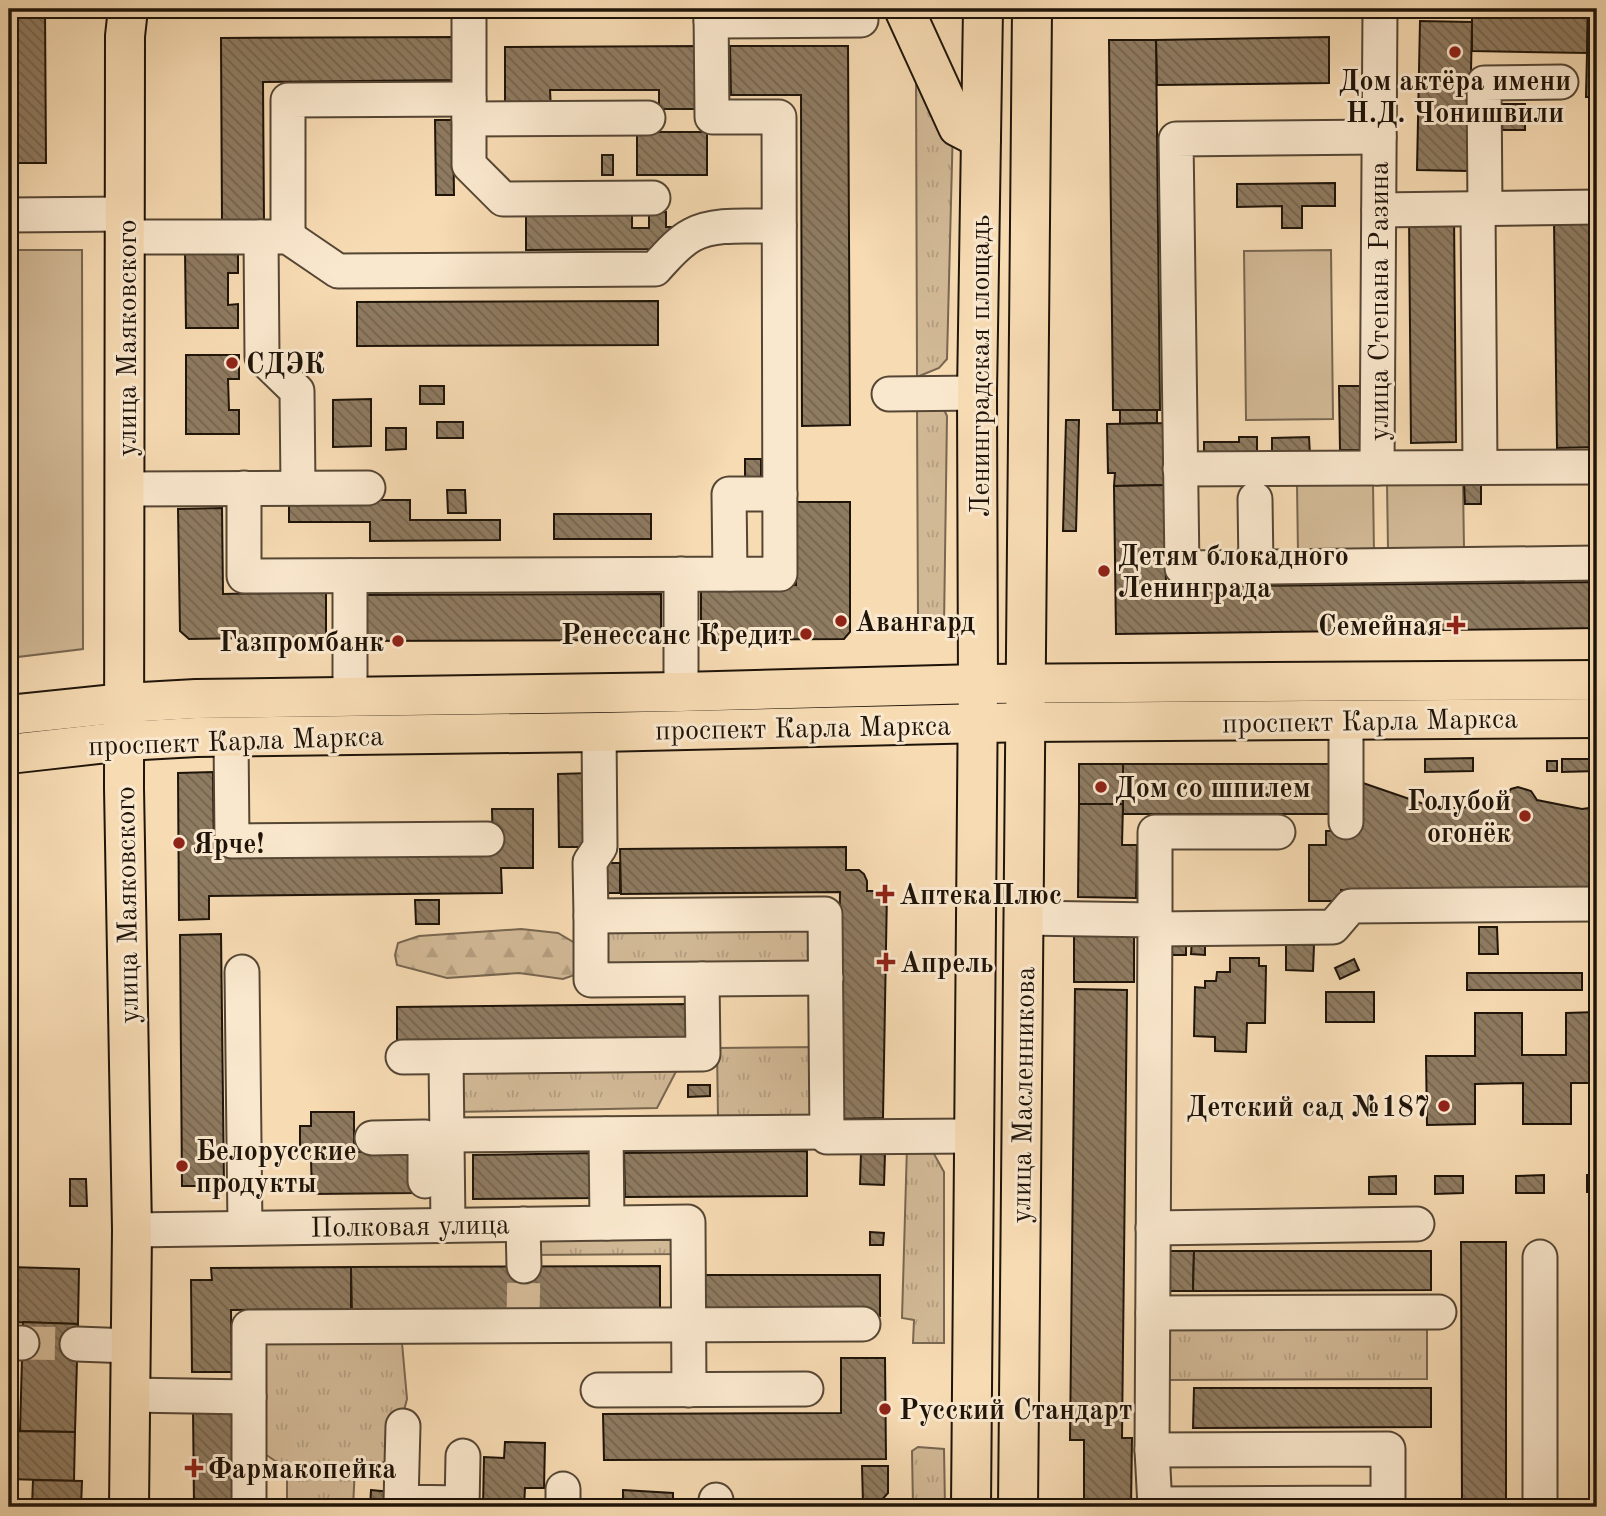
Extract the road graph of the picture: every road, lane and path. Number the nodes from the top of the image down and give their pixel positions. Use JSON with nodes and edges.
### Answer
{"nodes":[{"id":1,"x":128,"y":9,"type":"edge"},
{"id":2,"x":469,"y":9,"type":"edge"},
{"id":3,"x":904,"y":9,"type":"edge"},
{"id":4,"x":983,"y":9,"type":"edge"},
{"id":5,"x":1032,"y":9,"type":"edge"},
{"id":6,"x":1380,"y":9,"type":"edge"},
{"id":7,"x":711,"y":15,"type":"edge"},
{"id":8,"x":861,"y":20,"type":"dead end"},
{"id":9,"x":1561,"y":82,"type":"dead end"},
{"id":10,"x":469,"y":109,"type":"junction"},
{"id":11,"x":648,"y":118,"type":"dead end"},
{"id":12,"x":1379,"y":137,"type":"junction"},
{"id":13,"x":981,"y":139,"type":"junction"},
{"id":14,"x":653,"y":198,"type":"dead end"},
{"id":15,"x":1597,"y":208,"type":"edge"},
{"id":16,"x":1481,"y":209,"type":"junction"},
{"id":17,"x":1379,"y":210,"type":"junction"},
{"id":18,"x":9,"y":215,"type":"edge"},
{"id":19,"x":126,"y":226,"type":"junction"},
{"id":20,"x":779,"y":226,"type":"junction"},
{"id":21,"x":274,"y":237,"type":"junction"},
{"id":22,"x":977,"y":393,"type":"junction"},
{"id":23,"x":890,"y":394,"type":"dead end"},
{"id":24,"x":1480,"y":467,"type":"junction"},
{"id":25,"x":1597,"y":467,"type":"edge"},
{"id":26,"x":1377,"y":468,"type":"junction"},
{"id":27,"x":1180,"y":469,"type":"junction"},
{"id":28,"x":244,"y":488,"type":"junction"},
{"id":29,"x":298,"y":488,"type":"junction"},
{"id":30,"x":368,"y":488,"type":"dead end"},
{"id":31,"x":125,"y":489,"type":"junction"},
{"id":32,"x":780,"y":494,"type":"junction"},
{"id":33,"x":1255,"y":499,"type":"dead end"},
{"id":34,"x":1597,"y":563,"type":"edge"},
{"id":35,"x":1256,"y":567,"type":"junction"},
{"id":36,"x":730,"y":574,"type":"junction"},
{"id":37,"x":681,"y":575,"type":"junction"},
{"id":38,"x":350,"y":576,"type":"junction"},
{"id":39,"x":1597,"y":680,"type":"edge"},
{"id":40,"x":978,"y":684,"type":"junction"},
{"id":41,"x":1025,"y":684,"type":"junction"},
{"id":42,"x":681,"y":692,"type":"junction"},
{"id":43,"x":350,"y":697,"type":"junction"},
{"id":44,"x":125,"y":703,"type":"junction"},
{"id":45,"x":9,"y":715,"type":"edge"},
{"id":46,"x":1597,"y":718,"type":"edge"},
{"id":47,"x":1346,"y":720,"type":"junction"},
{"id":48,"x":1026,"y":722,"type":"junction"},
{"id":49,"x":978,"y":723,"type":"junction"},
{"id":50,"x":598,"y":732,"type":"junction"},
{"id":51,"x":231,"y":737,"type":"junction"},
{"id":52,"x":125,"y":741,"type":"junction"},
{"id":53,"x":9,"y":754,"type":"edge"},
{"id":54,"x":1346,"y":822,"type":"dead end"},
{"id":55,"x":1278,"y":832,"type":"dead end"},
{"id":56,"x":486,"y":839,"type":"dead end"},
{"id":57,"x":1597,"y":904,"type":"edge"},
{"id":58,"x":591,"y":916,"type":"junction"},
{"id":59,"x":1024,"y":918,"type":"junction"},
{"id":60,"x":1155,"y":924,"type":"junction"},
{"id":61,"x":242,"y":972,"type":"dead end"},
{"id":62,"x":826,"y":978,"type":"junction"},
{"id":63,"x":702,"y":979,"type":"junction"},
{"id":64,"x":403,"y":1057,"type":"dead end"},
{"id":65,"x":446,"y":1057,"type":"junction"},
{"id":66,"x":827,"y":1132,"type":"junction"},
{"id":67,"x":606,"y":1134,"type":"junction"},
{"id":68,"x":447,"y":1135,"type":"junction"},
{"id":69,"x":973,"y":1136,"type":"junction"},
{"id":70,"x":372,"y":1138,"type":"dead end"},
{"id":71,"x":607,"y":1223,"type":"junction"},
{"id":72,"x":523,"y":1224,"type":"junction"},
{"id":73,"x":1417,"y":1224,"type":"dead end"},
{"id":74,"x":437,"y":1225,"type":"junction"},
{"id":75,"x":244,"y":1227,"type":"junction"},
{"id":76,"x":1153,"y":1228,"type":"junction"},
{"id":77,"x":131,"y":1230,"type":"junction"},
{"id":78,"x":1540,"y":1257,"type":"dead end"},
{"id":79,"x":524,"y":1266,"type":"tunnel mouth"},
{"id":80,"x":1439,"y":1312,"type":"dead end"},
{"id":81,"x":1153,"y":1313,"type":"junction"},
{"id":82,"x":863,"y":1324,"type":"dead end"},
{"id":83,"x":689,"y":1325,"type":"junction"},
{"id":84,"x":77,"y":1344,"type":"tunnel mouth"},
{"id":85,"x":131,"y":1346,"type":"junction"},
{"id":86,"x":598,"y":1390,"type":"dead end"},
{"id":87,"x":689,"y":1390,"type":"junction"},
{"id":88,"x":806,"y":1390,"type":"dead end"},
{"id":89,"x":130,"y":1395,"type":"junction"},
{"id":90,"x":249,"y":1397,"type":"junction"},
{"id":91,"x":403,"y":1426,"type":"dead end"},
{"id":92,"x":1152,"y":1450,"type":"junction"},
{"id":93,"x":463,"y":1456,"type":"dead end"},
{"id":94,"x":420,"y":1505,"type":"edge"},
{"id":95,"x":462,"y":1505,"type":"edge"},
{"id":96,"x":1155,"y":1505,"type":"edge"},
{"id":97,"x":130,"y":1507,"type":"edge"},
{"id":98,"x":249,"y":1507,"type":"edge"},
{"id":99,"x":971,"y":1507,"type":"edge"},
{"id":100,"x":1018,"y":1507,"type":"edge"},
{"id":101,"x":1540,"y":1507,"type":"edge"}],
"edges":[{"from":1,"to":19,"type":"main road","name":"улица Маяковского"},
{"from":2,"to":10,"type":"street"},
{"from":3,"to":13,"type":"main road"},
{"from":4,"to":13,"type":"main road","name":"Ленинградская площадь"},
{"from":5,"to":41,"type":"main road","name":"Ленинградская площадь"},
{"from":6,"to":12,"type":"street","name":"улица Степана Разина"},
{"from":7,"to":8,"type":"street"},
{"from":7,"to":20,"type":"street"},
{"from":9,"to":16,"type":"street"},
{"from":10,"to":11,"type":"street"},
{"from":10,"to":14,"type":"street"},
{"from":10,"to":21,"type":"street"},
{"from":12,"to":17,"type":"street","name":"улица Степана Разина"},
{"from":12,"to":27,"type":"street"},
{"from":13,"to":22,"type":"main road","name":"Ленинградская площадь"},
{"from":15,"to":16,"type":"street"},
{"from":16,"to":17,"type":"street"},
{"from":16,"to":24,"type":"street"},
{"from":17,"to":26,"type":"street","name":"улица Степана Разина"},
{"from":18,"to":19,"type":"street"},
{"from":19,"to":21,"type":"street"},
{"from":19,"to":31,"type":"main road","name":"улица Маяковского"},
{"from":20,"to":21,"type":"street"},
{"from":20,"to":32,"type":"street"},
{"from":21,"to":29,"type":"street"},
{"from":22,"to":23,"type":"street"},
{"from":22,"to":40,"type":"main road","name":"Ленинградская площадь"},
{"from":24,"to":25,"type":"street"},
{"from":24,"to":26,"type":"street"},
{"from":26,"to":27,"type":"street"},
{"from":27,"to":35,"type":"street"},
{"from":28,"to":29,"type":"street"},
{"from":28,"to":31,"type":"street"},
{"from":28,"to":38,"type":"street"},
{"from":29,"to":30,"type":"street"},
{"from":31,"to":44,"type":"main road","name":"улица Маяковского"},
{"from":32,"to":36,"type":"street"},
{"from":32,"to":36,"type":"street"},
{"from":33,"to":35,"type":"street"},
{"from":34,"to":35,"type":"street"},
{"from":36,"to":37,"type":"street"},
{"from":37,"to":38,"type":"street"},
{"from":37,"to":42,"type":"street"},
{"from":38,"to":43,"type":"street"},
{"from":39,"to":41,"type":"main road","name":"проспект Карла Маркса"},
{"from":40,"to":41,"type":"main road","name":"проспект Карла Маркса"},
{"from":40,"to":42,"type":"main road","name":"проспект Карла Маркса"},
{"from":40,"to":49,"type":"main road","name":"Ленинградская площадь"},
{"from":41,"to":48,"type":"main road","name":"улица Масленникова"},
{"from":42,"to":43,"type":"main road","name":"проспект Карла Маркса"},
{"from":43,"to":44,"type":"main road","name":"проспект Карла Маркса"},
{"from":44,"to":45,"type":"main road","name":"проспект Карла Маркса"},
{"from":44,"to":52,"type":"main road","name":"улица Маяковского"},
{"from":46,"to":47,"type":"main road","name":"проспект Карла Маркса"},
{"from":47,"to":48,"type":"main road","name":"проспект Карла Маркса"},
{"from":47,"to":54,"type":"street"},
{"from":48,"to":49,"type":"main road","name":"проспект Карла Маркса"},
{"from":48,"to":59,"type":"main road","name":"улица Масленникова"},
{"from":49,"to":50,"type":"main road","name":"проспект Карла Маркса"},
{"from":49,"to":69,"type":"main road","name":"улица Масленникова"},
{"from":50,"to":51,"type":"main road","name":"проспект Карла Маркса"},
{"from":50,"to":58,"type":"street"},
{"from":51,"to":52,"type":"main road","name":"проспект Карла Маркса"},
{"from":51,"to":56,"type":"street"},
{"from":52,"to":53,"type":"main road","name":"проспект Карла Маркса"},
{"from":52,"to":77,"type":"main road","name":"улица Маяковского"},
{"from":55,"to":60,"type":"street"},
{"from":57,"to":60,"type":"street"},
{"from":58,"to":62,"type":"street"},
{"from":58,"to":63,"type":"street"},
{"from":59,"to":60,"type":"street"},
{"from":59,"to":100,"type":"main road","name":"улица Масленникова"},
{"from":60,"to":76,"type":"street"},
{"from":61,"to":75,"type":"street"},
{"from":62,"to":63,"type":"street"},
{"from":62,"to":66,"type":"street"},
{"from":63,"to":65,"type":"street"},
{"from":64,"to":65,"type":"street"},
{"from":65,"to":68,"type":"street"},
{"from":66,"to":67,"type":"street"},
{"from":66,"to":69,"type":"street"},
{"from":67,"to":68,"type":"street"},
{"from":67,"to":71,"type":"street"},
{"from":68,"to":74,"type":"street"},
{"from":69,"to":99,"type":"main road","name":"улица Масленникова"},
{"from":70,"to":74,"type":"street"},
{"from":71,"to":72,"type":"street","name":"Полковая улица"},
{"from":71,"to":83,"type":"street","name":"Полковая улица"},
{"from":72,"to":74,"type":"street","name":"Полковая улица"},
{"from":72,"to":79,"type":"street"},
{"from":73,"to":76,"type":"street"},
{"from":74,"to":75,"type":"street","name":"Полковая улица"},
{"from":75,"to":77,"type":"street","name":"Полковая улица"},
{"from":76,"to":81,"type":"street"},
{"from":77,"to":85,"type":"main road","name":"улица Маяковского"},
{"from":78,"to":101,"type":"street"},
{"from":80,"to":81,"type":"street"},
{"from":81,"to":92,"type":"street"},
{"from":82,"to":83,"type":"street"},
{"from":83,"to":87,"type":"street"},
{"from":83,"to":90,"type":"street"},
{"from":84,"to":85,"type":"street"},
{"from":85,"to":89,"type":"main road","name":"улица Маяковского"},
{"from":86,"to":87,"type":"street"},
{"from":87,"to":88,"type":"street"},
{"from":89,"to":90,"type":"street"},
{"from":89,"to":97,"type":"main road","name":"улица Маяковского"},
{"from":90,"to":98,"type":"street"},
{"from":91,"to":94,"type":"street"},
{"from":92,"to":96,"type":"street"},
{"from":92,"to":96,"type":"street"},
{"from":93,"to":95,"type":"street"},
{"from":94,"to":95,"type":"street"}]}
